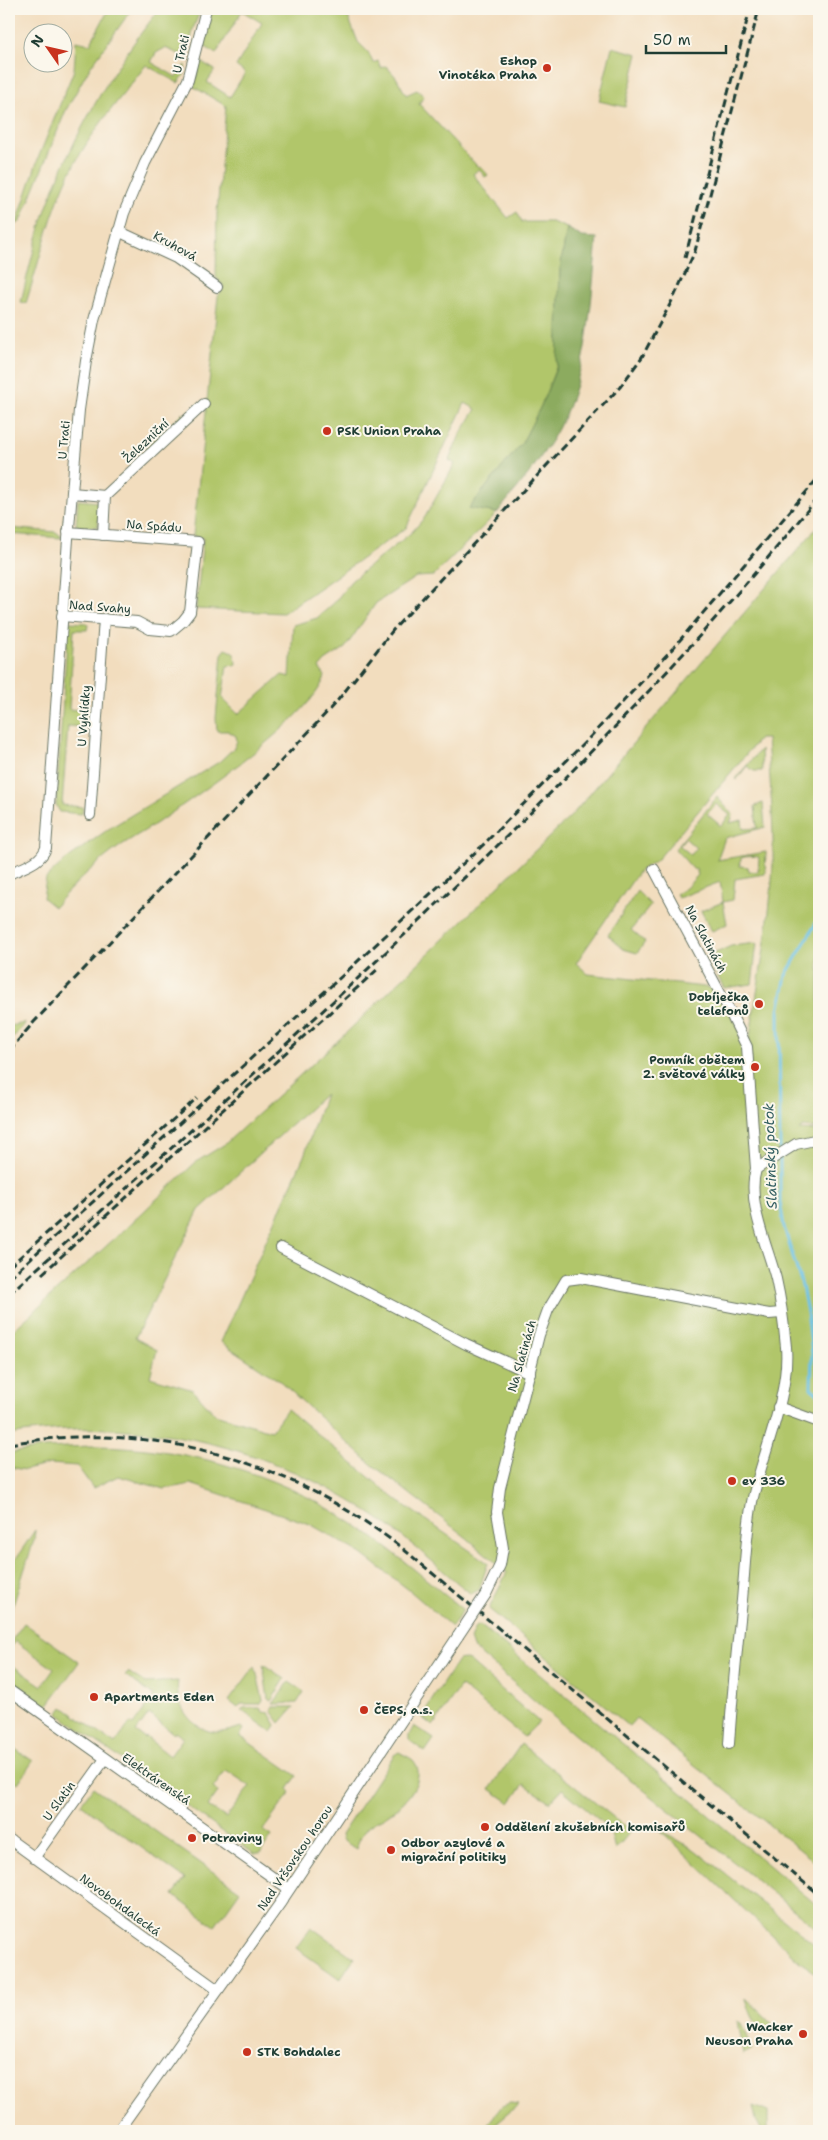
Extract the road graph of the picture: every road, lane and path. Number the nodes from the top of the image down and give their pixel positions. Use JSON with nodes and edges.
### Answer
{"nodes":[{"id":1,"x":206,"y":9,"type":"edge"},
{"id":2,"x":118,"y":231,"type":"junction"},
{"id":3,"x":217,"y":287,"type":"dead end"},
{"id":4,"x":204,"y":404,"type":"dead end"},
{"id":5,"x":72,"y":493,"type":"junction"},
{"id":6,"x":105,"y":496,"type":"junction"},
{"id":7,"x":68,"y":532,"type":"junction"},
{"id":8,"x":103,"y":535,"type":"junction"},
{"id":9,"x":190,"y":612,"type":"joint"},
{"id":10,"x":62,"y":616,"type":"junction"},
{"id":11,"x":104,"y":619,"type":"junction"},
{"id":12,"x":90,"y":815,"type":"dead end"},
{"id":13,"x":654,"y":869,"type":"dead end"},
{"id":14,"x":9,"y":874,"type":"edge"},
{"id":15,"x":819,"y":1139,"type":"edge"},
{"id":16,"x":756,"y":1168,"type":"junction"},
{"id":17,"x":281,"y":1248,"type":"dead end"},
{"id":18,"x":781,"y":1313,"type":"junction"},
{"id":19,"x":530,"y":1373,"type":"junction"},
{"id":20,"x":778,"y":1407,"type":"junction"},
{"id":21,"x":819,"y":1422,"type":"edge"},
{"id":22,"x":486,"y":1594,"type":"joint"},
{"id":23,"x":9,"y":1690,"type":"edge"},
{"id":24,"x":729,"y":1744,"type":"dead end"},
{"id":25,"x":105,"y":1759,"type":"junction"},
{"id":26,"x":9,"y":1839,"type":"edge"},
{"id":27,"x":34,"y":1858,"type":"junction"},
{"id":28,"x":289,"y":1889,"type":"junction"},
{"id":29,"x":218,"y":1990,"type":"junction"},
{"id":30,"x":118,"y":2131,"type":"edge"}],
"edges":[{"from":1,"to":2,"type":"street","name":"U Trati"},
{"from":2,"to":3,"type":"street","name":"Kruhová"},
{"from":2,"to":5,"type":"street","name":"U Trati"},
{"from":4,"to":6,"type":"street","name":"Železniční"},
{"from":5,"to":6,"type":"street"},
{"from":5,"to":7,"type":"street","name":"U Trati"},
{"from":6,"to":8,"type":"street"},
{"from":7,"to":8,"type":"street","name":"Na Spádu"},
{"from":7,"to":10,"type":"street","name":"U Trati"},
{"from":8,"to":9,"type":"street","name":"Na Spádu"},
{"from":9,"to":11,"type":"street","name":"Nad Svahy"},
{"from":10,"to":11,"type":"street","name":"Nad Svahy"},
{"from":10,"to":14,"type":"street","name":"U Trati"},
{"from":11,"to":12,"type":"street","name":"U Vyhlídky"},
{"from":13,"to":16,"type":"street","name":"Na Slatinách"},
{"from":15,"to":16,"type":"street"},
{"from":16,"to":18,"type":"street","name":"Na Slatinách"},
{"from":17,"to":19,"type":"street"},
{"from":18,"to":19,"type":"street","name":"Na Slatinách"},
{"from":18,"to":20,"type":"street","name":"Na Slatinách"},
{"from":19,"to":22,"type":"street","name":"Na Slatinách"},
{"from":20,"to":21,"type":"street"},
{"from":20,"to":24,"type":"street","name":"Na Slatinách"},
{"from":22,"to":28,"type":"street","name":"Nad Vršovskou horou","bridge":true},
{"from":23,"to":25,"type":"street","name":"Elektrárenská"},
{"from":25,"to":27,"type":"street","name":"U Slatin"},
{"from":25,"to":28,"type":"street","name":"Elektrárenská"},
{"from":26,"to":27,"type":"street","name":"Novobohdalecká"},
{"from":27,"to":29,"type":"street","name":"Novobohdalecká"},
{"from":28,"to":29,"type":"street","name":"Nad Vršovskou horou"},
{"from":29,"to":30,"type":"street","name":"Nad Vršovskou horou"}]}
